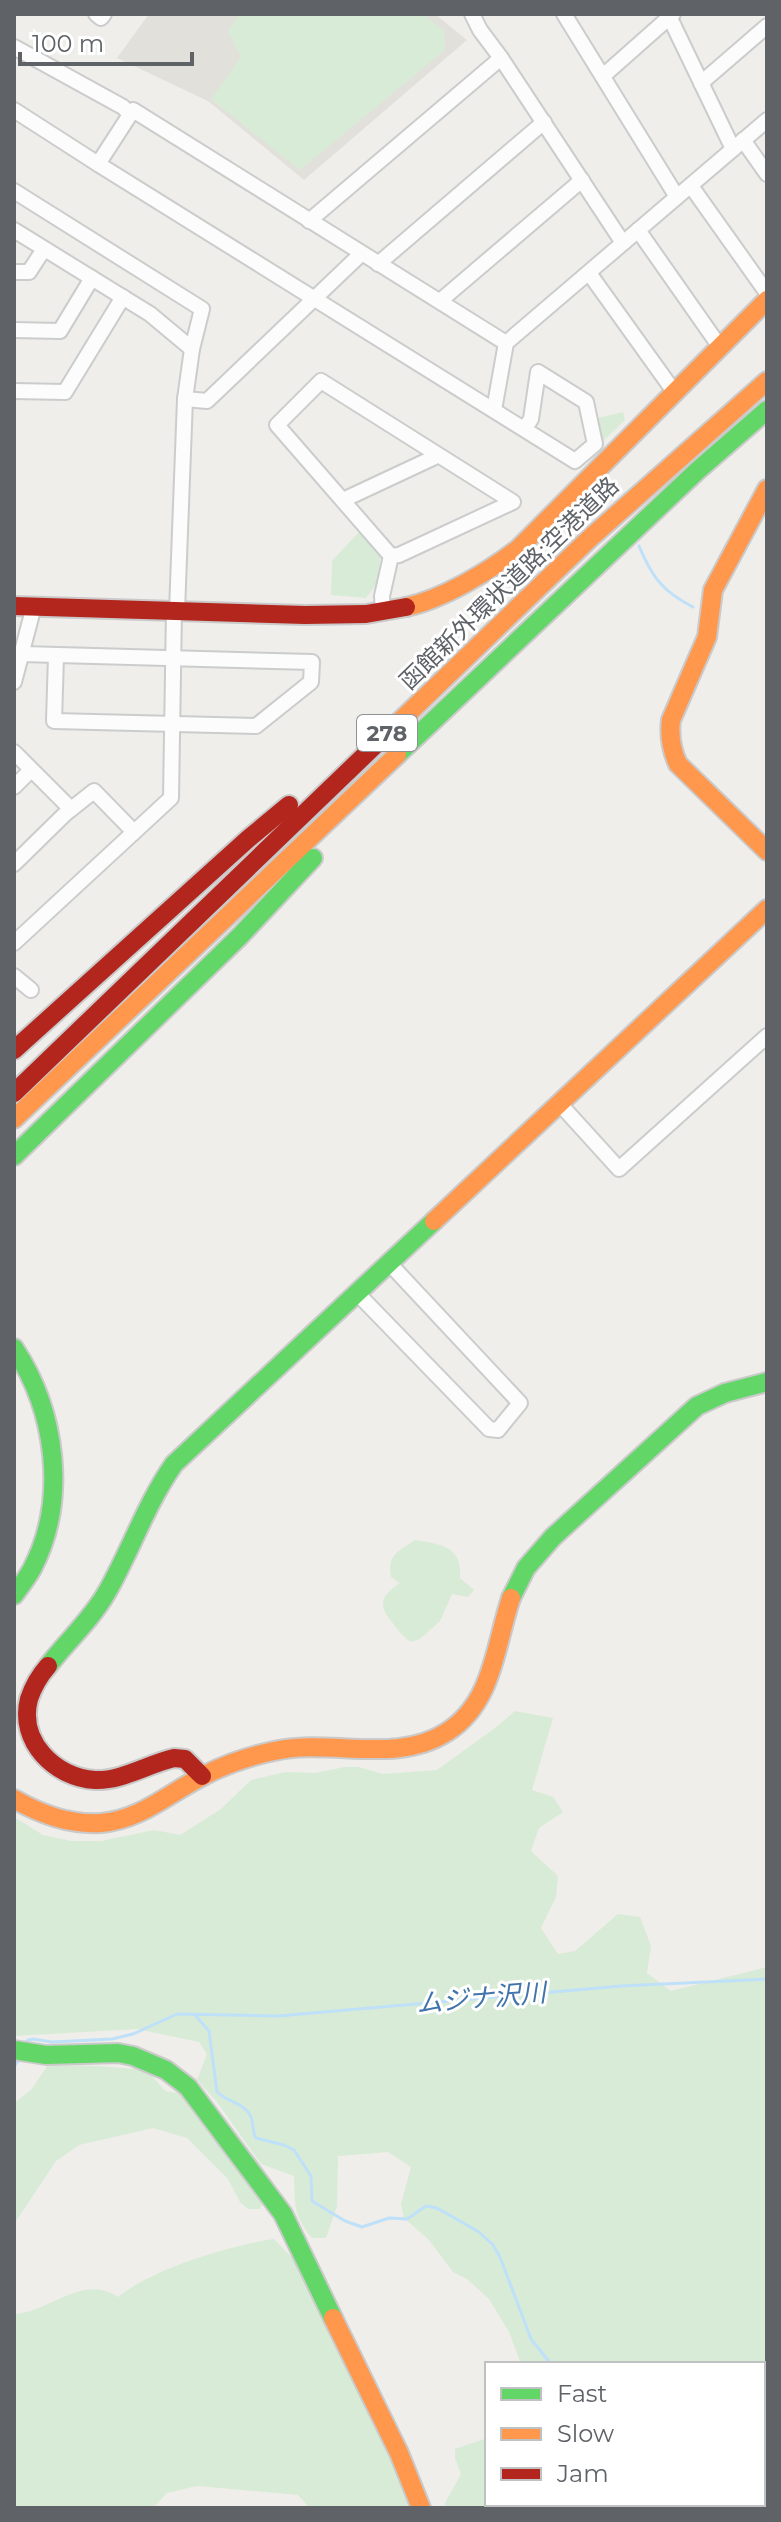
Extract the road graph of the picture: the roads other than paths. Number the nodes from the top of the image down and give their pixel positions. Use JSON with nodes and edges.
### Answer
{"nodes":[{"id":1,"x":96,"y":14,"type":"edge"},
{"id":2,"x":104,"y":14,"type":"edge"},
{"id":3,"x":472,"y":14,"type":"edge"},
{"id":4,"x":564,"y":14,"type":"edge"},
{"id":5,"x":670,"y":15,"type":"edge"},
{"id":6,"x":767,"y":26,"type":"edge"},
{"id":7,"x":14,"y":47,"type":"edge"},
{"id":8,"x":501,"y":58,"type":"junction"},
{"id":9,"x":603,"y":76,"type":"junction"},
{"id":10,"x":701,"y":83,"type":"junction"},
{"id":11,"x":14,"y":110,"type":"edge"},
{"id":12,"x":130,"y":114,"type":"junction"},
{"id":13,"x":767,"y":120,"type":"edge"},
{"id":14,"x":544,"y":122,"type":"junction"},
{"id":15,"x":738,"y":145,"type":"junction"},
{"id":16,"x":98,"y":164,"type":"junction"},
{"id":17,"x":767,"y":174,"type":"edge"},
{"id":18,"x":582,"y":180,"type":"junction"},
{"id":19,"x":691,"y":186,"type":"junction"},
{"id":20,"x":14,"y":191,"type":"edge"},
{"id":21,"x":677,"y":197,"type":"junction"},
{"id":22,"x":309,"y":221,"type":"junction"},
{"id":23,"x":14,"y":230,"type":"edge"},
{"id":24,"x":638,"y":230,"type":"junction"},
{"id":25,"x":623,"y":243,"type":"junction"},
{"id":26,"x":44,"y":249,"type":"junction"},
{"id":27,"x":361,"y":254,"type":"junction"},
{"id":28,"x":378,"y":264,"type":"junction"},
{"id":29,"x":14,"y":272,"type":"edge"},
{"id":30,"x":589,"y":273,"type":"junction"},
{"id":31,"x":92,"y":278,"type":"junction"},
{"id":32,"x":767,"y":293,"type":"edge"},
{"id":33,"x":123,"y":297,"type":"junction"},
{"id":34,"x":314,"y":299,"type":"junction"},
{"id":35,"x":767,"y":300,"type":"edge"},
{"id":36,"x":440,"y":301,"type":"junction"},
{"id":37,"x":14,"y":330,"type":"edge"},
{"id":38,"x":506,"y":343,"type":"junction"},
{"id":39,"x":720,"y":347,"type":"junction"},
{"id":40,"x":192,"y":349,"type":"junction"},
{"id":41,"x":767,"y":381,"type":"edge"},
{"id":42,"x":14,"y":391,"type":"edge"},
{"id":43,"x":675,"y":393,"type":"junction"},
{"id":44,"x":185,"y":399,"type":"junction"},
{"id":45,"x":494,"y":410,"type":"junction"},
{"id":46,"x":767,"y":410,"type":"edge"},
{"id":47,"x":525,"y":428,"type":"junction"},
{"id":48,"x":437,"y":456,"type":"junction"},
{"id":49,"x":767,"y":489,"type":"edge"},
{"id":50,"x":343,"y":500,"type":"junction"},
{"id":51,"x":391,"y":556,"type":"junction"},
{"id":52,"x":545,"y":582,"type":"junction"},
{"id":53,"x":14,"y":606,"type":"edge"},
{"id":54,"x":34,"y":606,"type":"junction"},
{"id":55,"x":176,"y":611,"type":"junction"},
{"id":56,"x":383,"y":612,"type":"junction"},
{"id":57,"x":507,"y":651,"type":"junction"},
{"id":58,"x":22,"y":654,"type":"junction"},
{"id":59,"x":56,"y":656,"type":"junction"},
{"id":60,"x":173,"y":659,"type":"junction"},
{"id":61,"x":14,"y":682,"type":"edge"},
{"id":62,"x":172,"y":724,"type":"junction"},
{"id":63,"x":14,"y":752,"type":"edge"},
{"id":64,"x":31,"y":770,"type":"junction"},
{"id":65,"x":14,"y":787,"type":"edge"},
{"id":66,"x":71,"y":809,"type":"junction"},
{"id":67,"x":134,"y":832,"type":"junction"},
{"id":68,"x":767,"y":851,"type":"edge"},
{"id":69,"x":14,"y":864,"type":"edge"},
{"id":70,"x":767,"y":909,"type":"edge"},
{"id":71,"x":14,"y":943,"type":"edge"},
{"id":72,"x":14,"y":976,"type":"edge"},
{"id":73,"x":31,"y":990,"type":"dead end"},
{"id":74,"x":767,"y":1036,"type":"edge"},
{"id":75,"x":14,"y":1050,"type":"edge"},
{"id":76,"x":14,"y":1093,"type":"edge"},
{"id":77,"x":559,"y":1103,"type":"junction"},
{"id":78,"x":14,"y":1119,"type":"edge"},
{"id":79,"x":14,"y":1156,"type":"edge"},
{"id":80,"x":389,"y":1263,"type":"junction"},
{"id":81,"x":357,"y":1293,"type":"junction"},
{"id":82,"x":14,"y":1348,"type":"edge"},
{"id":83,"x":767,"y":1382,"type":"edge"},
{"id":84,"x":14,"y":1595,"type":"edge"},
{"id":85,"x":202,"y":1776,"type":"junction"},
{"id":86,"x":14,"y":1799,"type":"edge"},
{"id":87,"x":20,"y":2051,"type":"edge"},
{"id":88,"x":421,"y":2508,"type":"edge"}],
"edges":[{"from":1,"to":2,"type":"street"},
{"from":3,"to":8,"type":"street"},
{"from":4,"to":9,"type":"street"},
{"from":5,"to":9,"type":"street"},
{"from":5,"to":10,"type":"street"},
{"from":6,"to":10,"type":"street"},
{"from":7,"to":12,"type":"street"},
{"from":8,"to":14,"type":"street"},
{"from":8,"to":22,"type":"street"},
{"from":9,"to":21,"type":"street"},
{"from":10,"to":15,"type":"street"},
{"from":11,"to":16,"type":"street"},
{"from":12,"to":16,"type":"street"},
{"from":12,"to":22,"type":"street"},
{"from":13,"to":15,"type":"street"},
{"from":14,"to":18,"type":"street"},
{"from":14,"to":28,"type":"street"},
{"from":15,"to":17,"type":"street"},
{"from":15,"to":19,"type":"street"},
{"from":16,"to":34,"type":"street"},
{"from":18,"to":25,"type":"street"},
{"from":18,"to":36,"type":"street"},
{"from":19,"to":21,"type":"street"},
{"from":19,"to":32,"type":"street"},
{"from":20,"to":40,"type":"street"},
{"from":21,"to":24,"type":"street"},
{"from":22,"to":27,"type":"street"},
{"from":23,"to":26,"type":"street"},
{"from":24,"to":25,"type":"street"},
{"from":24,"to":39,"type":"street"},
{"from":25,"to":30,"type":"street"},
{"from":26,"to":29,"type":"street"},
{"from":26,"to":31,"type":"street"},
{"from":27,"to":28,"type":"street"},
{"from":27,"to":34,"type":"street"},
{"from":28,"to":36,"type":"street"},
{"from":30,"to":38,"type":"street"},
{"from":30,"to":43,"type":"street"},
{"from":31,"to":33,"type":"street"},
{"from":31,"to":37,"type":"street"},
{"from":33,"to":40,"type":"street"},
{"from":33,"to":42,"type":"street"},
{"from":34,"to":44,"type":"street"},
{"from":34,"to":45,"type":"street"},
{"from":35,"to":39,"type":"main road"},
{"from":36,"to":38,"type":"street"},
{"from":38,"to":45,"type":"street"},
{"from":39,"to":43,"type":"main road"},
{"from":40,"to":44,"type":"street"},
{"from":41,"to":52,"type":"main road","name":"函館新外環状道路;空港道路","number":"278"},
{"from":43,"to":56,"type":"main road"},
{"from":44,"to":55,"type":"street"},
{"from":45,"to":47,"type":"street"},
{"from":46,"to":57,"type":"main road","name":"函館新外環状道路;空港道路","number":"278"},
{"from":47,"to":47,"type":"street"},
{"from":48,"to":50,"type":"street"},
{"from":48,"to":50,"type":"street"},
{"from":48,"to":51,"type":"street"},
{"from":49,"to":68,"type":"main road"},
{"from":50,"to":51,"type":"street"},
{"from":51,"to":56,"type":"street"},
{"from":52,"to":75,"type":"main road"},
{"from":52,"to":76,"type":"main road","name":"函館新外環状道路;空港道路","number":"278"},
{"from":53,"to":54,"type":"main road"},
{"from":54,"to":55,"type":"main road"},
{"from":54,"to":58,"type":"street"},
{"from":55,"to":56,"type":"main road"},
{"from":55,"to":60,"type":"street"},
{"from":57,"to":78,"type":"main road","name":"函館新外環状道路;空港道路","number":"278"},
{"from":57,"to":79,"type":"main road"},
{"from":58,"to":59,"type":"street"},
{"from":58,"to":61,"type":"street"},
{"from":59,"to":60,"type":"street"},
{"from":59,"to":62,"type":"street"},
{"from":60,"to":62,"type":"street"},
{"from":60,"to":62,"type":"street"},
{"from":62,"to":67,"type":"street"},
{"from":63,"to":64,"type":"street"},
{"from":64,"to":65,"type":"street"},
{"from":64,"to":66,"type":"street"},
{"from":66,"to":67,"type":"street"},
{"from":66,"to":69,"type":"street"},
{"from":67,"to":71,"type":"street"},
{"from":70,"to":77,"type":"main road"},
{"from":72,"to":73,"type":"street"},
{"from":74,"to":77,"type":"street"},
{"from":77,"to":80,"type":"main road"},
{"from":80,"to":81,"type":"main road"},
{"from":80,"to":81,"type":"street"},
{"from":81,"to":85,"type":"main road"},
{"from":82,"to":84,"type":"main road"},
{"from":83,"to":85,"type":"main road"},
{"from":85,"to":86,"type":"main road"},
{"from":87,"to":88,"type":"main road"}]}
